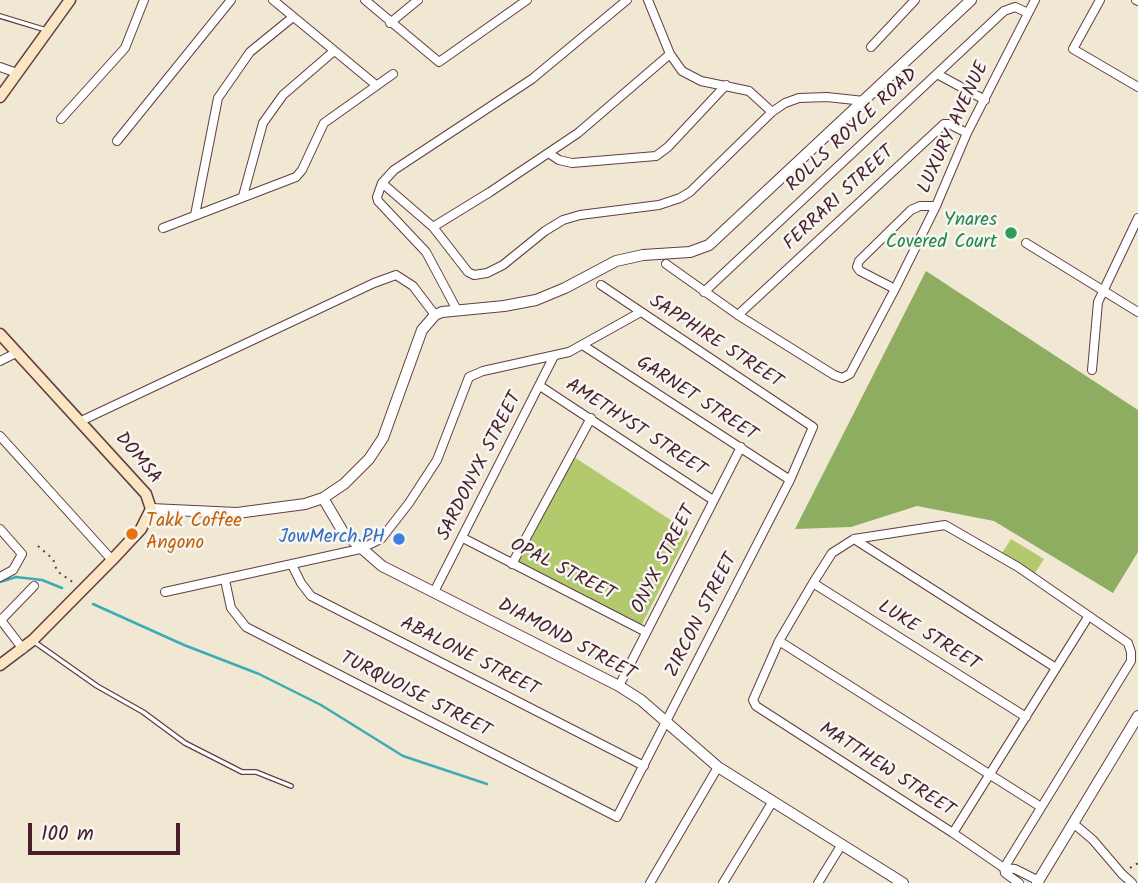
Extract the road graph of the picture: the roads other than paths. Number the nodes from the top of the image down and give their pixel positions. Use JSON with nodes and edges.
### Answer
{"nodes":[{"id":1,"x":70,"y":0,"type":"edge"},
{"id":2,"x":144,"y":0,"type":"edge"},
{"id":3,"x":231,"y":0,"type":"edge"},
{"id":4,"x":272,"y":0,"type":"edge"},
{"id":5,"x":365,"y":0,"type":"edge"},
{"id":6,"x":418,"y":0,"type":"edge"},
{"id":7,"x":527,"y":0,"type":"edge"},
{"id":8,"x":627,"y":0,"type":"edge"},
{"id":9,"x":649,"y":0,"type":"edge"},
{"id":10,"x":915,"y":0,"type":"edge"},
{"id":11,"x":971,"y":0,"type":"edge"},
{"id":12,"x":1035,"y":0,"type":"edge"},
{"id":13,"x":1100,"y":0,"type":"edge"},
{"id":14,"x":1028,"y":13,"type":"junction"},
{"id":15,"x":0,"y":16,"type":"edge"},
{"id":16,"x":293,"y":17,"type":"junction"},
{"id":17,"x":390,"y":23,"type":"junction"},
{"id":18,"x":48,"y":31,"type":"junction"},
{"id":19,"x":871,"y":47,"type":"dead end"},
{"id":20,"x":334,"y":51,"type":"junction"},
{"id":21,"x":670,"y":54,"type":"junction"},
{"id":22,"x":0,"y":67,"type":"edge"},
{"id":23,"x":17,"y":73,"type":"junction"},
{"id":24,"x":393,"y":74,"type":"dead end"},
{"id":25,"x":937,"y":74,"type":"junction"},
{"id":26,"x":376,"y":85,"type":"junction"},
{"id":27,"x":726,"y":85,"type":"junction"},
{"id":28,"x":1138,"y":87,"type":"edge"},
{"id":29,"x":0,"y":97,"type":"edge"},
{"id":30,"x":864,"y":100,"type":"junction"},
{"id":31,"x":985,"y":100,"type":"junction"},
{"id":32,"x":772,"y":112,"type":"junction"},
{"id":33,"x":61,"y":119,"type":"dead end"},
{"id":34,"x":967,"y":133,"type":"junction"},
{"id":35,"x":117,"y":141,"type":"dead end"},
{"id":36,"x":550,"y":153,"type":"junction"},
{"id":37,"x":382,"y":183,"type":"junction"},
{"id":38,"x":243,"y":196,"type":"junction"},
{"id":39,"x":936,"y":206,"type":"junction"},
{"id":40,"x":195,"y":215,"type":"junction"},
{"id":41,"x":1138,"y":218,"type":"edge"},
{"id":42,"x":433,"y":227,"type":"junction"},
{"id":43,"x":163,"y":228,"type":"dead end"},
{"id":44,"x":1026,"y":243,"type":"dead end"},
{"id":45,"x":666,"y":264,"type":"dead end"},
{"id":46,"x":601,"y":285,"type":"dead end"},
{"id":47,"x":895,"y":289,"type":"junction"},
{"id":48,"x":1102,"y":291,"type":"junction"},
{"id":49,"x":704,"y":292,"type":"junction"},
{"id":50,"x":457,"y":310,"type":"junction"},
{"id":51,"x":1138,"y":312,"type":"edge"},
{"id":52,"x":639,"y":313,"type":"junction"},
{"id":53,"x":738,"y":315,"type":"junction"},
{"id":54,"x":435,"y":316,"type":"junction"},
{"id":55,"x":0,"y":334,"type":"edge"},
{"id":56,"x":584,"y":346,"type":"junction"},
{"id":57,"x":16,"y":353,"type":"junction"},
{"id":58,"x":554,"y":356,"type":"junction"},
{"id":59,"x":0,"y":361,"type":"edge"},
{"id":60,"x":1092,"y":370,"type":"dead end"},
{"id":61,"x":540,"y":386,"type":"junction"},
{"id":62,"x":591,"y":418,"type":"junction"},
{"id":63,"x":81,"y":421,"type":"junction"},
{"id":64,"x":813,"y":427,"type":"joint"},
{"id":65,"x":0,"y":436,"type":"edge"},
{"id":66,"x":741,"y":447,"type":"junction"},
{"id":67,"x":790,"y":480,"type":"junction"},
{"id":68,"x":323,"y":498,"type":"junction"},
{"id":69,"x":713,"y":500,"type":"junction"},
{"id":70,"x":151,"y":509,"type":"junction"},
{"id":71,"x":0,"y":528,"type":"edge"},
{"id":72,"x":463,"y":538,"type":"junction"},
{"id":73,"x":854,"y":539,"type":"junction"},
{"id":74,"x":360,"y":549,"type":"junction"},
{"id":75,"x":112,"y":560,"type":"junction"},
{"id":76,"x":512,"y":564,"type":"junction"},
{"id":77,"x":292,"y":565,"type":"junction"},
{"id":78,"x":0,"y":577,"type":"edge"},
{"id":79,"x":225,"y":580,"type":"junction"},
{"id":80,"x":813,"y":583,"type":"junction"},
{"id":81,"x":34,"y":586,"type":"dead end"},
{"id":82,"x":165,"y":592,"type":"dead end"},
{"id":83,"x":434,"y":592,"type":"junction"},
{"id":84,"x":1088,"y":617,"type":"junction"},
{"id":85,"x":1,"y":619,"type":"edge"},
{"id":86,"x":646,"y":632,"type":"junction"},
{"id":87,"x":33,"y":640,"type":"junction"},
{"id":88,"x":779,"y":641,"type":"junction"},
{"id":89,"x":23,"y":649,"type":"junction"},
{"id":90,"x":0,"y":665,"type":"edge"},
{"id":91,"x":1056,"y":668,"type":"junction"},
{"id":92,"x":619,"y":686,"type":"junction"},
{"id":93,"x":1138,"y":716,"type":"edge"},
{"id":94,"x":1026,"y":717,"type":"junction"},
{"id":95,"x":667,"y":723,"type":"junction"},
{"id":96,"x":644,"y":766,"type":"junction"},
{"id":97,"x":718,"y":767,"type":"junction"},
{"id":98,"x":990,"y":776,"type":"junction"},
{"id":99,"x":291,"y":786,"type":"dead end"},
{"id":100,"x":773,"y":801,"type":"junction"},
{"id":101,"x":1041,"y":807,"type":"junction"},
{"id":102,"x":617,"y":817,"type":"joint"},
{"id":103,"x":1073,"y":823,"type":"junction"},
{"id":104,"x":953,"y":833,"type":"junction"},
{"id":105,"x":842,"y":844,"type":"junction"},
{"id":106,"x":1003,"y":868,"type":"junction"},
{"id":107,"x":1022,"y":880,"type":"edge"},
{"id":108,"x":1038,"y":882,"type":"edge"},
{"id":109,"x":650,"y":883,"type":"edge"},
{"id":110,"x":723,"y":883,"type":"edge"},
{"id":111,"x":818,"y":883,"type":"edge"},
{"id":112,"x":903,"y":883,"type":"edge"},
{"id":113,"x":1132,"y":883,"type":"edge"}],
"edges":[{"from":1,"to":18,"type":"main road"},
{"from":2,"to":33,"type":"street"},
{"from":3,"to":35,"type":"street"},
{"from":4,"to":16,"type":"street"},
{"from":5,"to":17,"type":"street"},
{"from":6,"to":17,"type":"street"},
{"from":7,"to":17,"type":"street"},
{"from":8,"to":37,"type":"street"},
{"from":9,"to":21,"type":"street"},
{"from":10,"to":19,"type":"street"},
{"from":11,"to":30,"type":"street"},
{"from":12,"to":14,"type":"street","name":"LUXURY AVENUE"},
{"from":13,"to":28,"type":"street"},
{"from":14,"to":25,"type":"street","name":"ROLLS ROYCE ROAD"},
{"from":14,"to":31,"type":"street","name":"LUXURY AVENUE"},
{"from":15,"to":18,"type":"lane"},
{"from":16,"to":20,"type":"street"},
{"from":16,"to":40,"type":"street"},
{"from":18,"to":23,"type":"main road"},
{"from":20,"to":26,"type":"street"},
{"from":20,"to":38,"type":"street"},
{"from":21,"to":27,"type":"street"},
{"from":21,"to":36,"type":"street"},
{"from":22,"to":23,"type":"street"},
{"from":23,"to":29,"type":"main road"},
{"from":24,"to":26,"type":"street"},
{"from":25,"to":31,"type":"street"},
{"from":25,"to":49,"type":"street","name":"ROLLS ROYCE ROAD"},
{"from":26,"to":38,"type":"street"},
{"from":27,"to":32,"type":"street"},
{"from":27,"to":36,"type":"street"},
{"from":30,"to":32,"type":"street"},
{"from":30,"to":50,"type":"street"},
{"from":31,"to":34,"type":"street","name":"LUXURY AVENUE"},
{"from":32,"to":42,"type":"street"},
{"from":34,"to":39,"type":"street","name":"LUXURY AVENUE"},
{"from":34,"to":53,"type":"street","name":"FERRARI STREET"},
{"from":36,"to":42,"type":"street"},
{"from":37,"to":42,"type":"street"},
{"from":37,"to":50,"type":"street"},
{"from":38,"to":40,"type":"street"},
{"from":39,"to":47,"type":"street","name":"LUXURY AVENUE"},
{"from":39,"to":47,"type":"street"},
{"from":40,"to":43,"type":"street"},
{"from":41,"to":48,"type":"street"},
{"from":44,"to":48,"type":"street"},
{"from":45,"to":49,"type":"street"},
{"from":46,"to":52,"type":"street","name":"SAPPHIRE STREET"},
{"from":47,"to":53,"type":"street","name":"LUXURY AVENUE"},
{"from":48,"to":51,"type":"street"},
{"from":48,"to":60,"type":"street"},
{"from":49,"to":53,"type":"street"},
{"from":50,"to":54,"type":"street"},
{"from":52,"to":56,"type":"street"},
{"from":52,"to":64,"type":"street","name":"SAPPHIRE STREET"},
{"from":54,"to":63,"type":"street"},
{"from":54,"to":68,"type":"street"},
{"from":55,"to":57,"type":"main road","name":"DOMSA"},
{"from":56,"to":58,"type":"street"},
{"from":56,"to":66,"type":"street","name":"GARNET STREET"},
{"from":57,"to":59,"type":"street"},
{"from":57,"to":63,"type":"main road","name":"DOMSA"},
{"from":58,"to":61,"type":"street","name":"SARDONYX STREET"},
{"from":58,"to":74,"type":"street"},
{"from":61,"to":62,"type":"street","name":"AMETHYST STREET"},
{"from":61,"to":72,"type":"street","name":"SARDONYX STREET"},
{"from":62,"to":69,"type":"street","name":"AMETHYST STREET"},
{"from":62,"to":76,"type":"street"},
{"from":63,"to":70,"type":"main road","name":"DOMSA"},
{"from":64,"to":67,"type":"street","name":"ZIRCON STREET"},
{"from":65,"to":75,"type":"street"},
{"from":66,"to":67,"type":"street","name":"GARNET STREET"},
{"from":66,"to":69,"type":"street","name":"ONYX STREET"},
{"from":67,"to":95,"type":"street","name":"ZIRCON STREET"},
{"from":68,"to":70,"type":"street"},
{"from":68,"to":74,"type":"street","name":"DIAMOND STREET"},
{"from":69,"to":86,"type":"street","name":"ONYX STREET"},
{"from":70,"to":75,"type":"main road","name":"DOMSA"},
{"from":71,"to":78,"type":"street"},
{"from":72,"to":76,"type":"street","name":"OPAL STREET"},
{"from":72,"to":83,"type":"street","name":"SARDONYX STREET"},
{"from":73,"to":80,"type":"street"},
{"from":73,"to":84,"type":"street"},
{"from":73,"to":91,"type":"street"},
{"from":74,"to":77,"type":"street"},
{"from":74,"to":83,"type":"street","name":"DIAMOND STREET"},
{"from":75,"to":87,"type":"main road","name":"DOMSA"},
{"from":76,"to":86,"type":"street","name":"OPAL STREET"},
{"from":77,"to":79,"type":"street"},
{"from":77,"to":96,"type":"street","name":"ABALONE STREET"},
{"from":79,"to":82,"type":"street"},
{"from":79,"to":102,"type":"street","name":"TURQUOISE STREET"},
{"from":80,"to":88,"type":"street"},
{"from":80,"to":94,"type":"street","name":"LUKE STREET"},
{"from":81,"to":85,"type":"street"},
{"from":83,"to":92,"type":"street","name":"DIAMOND STREET"},
{"from":84,"to":91,"type":"street"},
{"from":84,"to":101,"type":"street"},
{"from":85,"to":89,"type":"street"},
{"from":86,"to":92,"type":"street","name":"ONYX STREET"},
{"from":87,"to":89,"type":"main road","name":"DOMSA"},
{"from":87,"to":99,"type":"lane"},
{"from":88,"to":98,"type":"street"},
{"from":88,"to":104,"type":"street","name":"MATTHEW STREET"},
{"from":89,"to":90,"type":"main road","name":"DOMSA"},
{"from":91,"to":94,"type":"street"},
{"from":92,"to":95,"type":"street","name":"DIAMOND STREET"},
{"from":93,"to":103,"type":"street"},
{"from":94,"to":98,"type":"street"},
{"from":95,"to":96,"type":"street","name":"ZIRCON STREET"},
{"from":95,"to":97,"type":"street","name":"DIAMOND STREET"},
{"from":96,"to":102,"type":"street","name":"ZIRCON STREET"},
{"from":97,"to":100,"type":"street","name":"DIAMOND STREET"},
{"from":97,"to":109,"type":"street"},
{"from":98,"to":101,"type":"street"},
{"from":98,"to":104,"type":"street"},
{"from":100,"to":105,"type":"street","name":"DIAMOND STREET"},
{"from":100,"to":110,"type":"street"},
{"from":101,"to":106,"type":"street"},
{"from":103,"to":108,"type":"street"},
{"from":103,"to":113,"type":"street"},
{"from":104,"to":106,"type":"street","name":"MATTHEW STREET"},
{"from":105,"to":111,"type":"street"},
{"from":105,"to":112,"type":"street","name":"DIAMOND STREET"},
{"from":106,"to":107,"type":"street","name":"MATTHEW STREET"},
{"from":107,"to":108,"type":"street","name":"MATTHEW STREET"}]}
